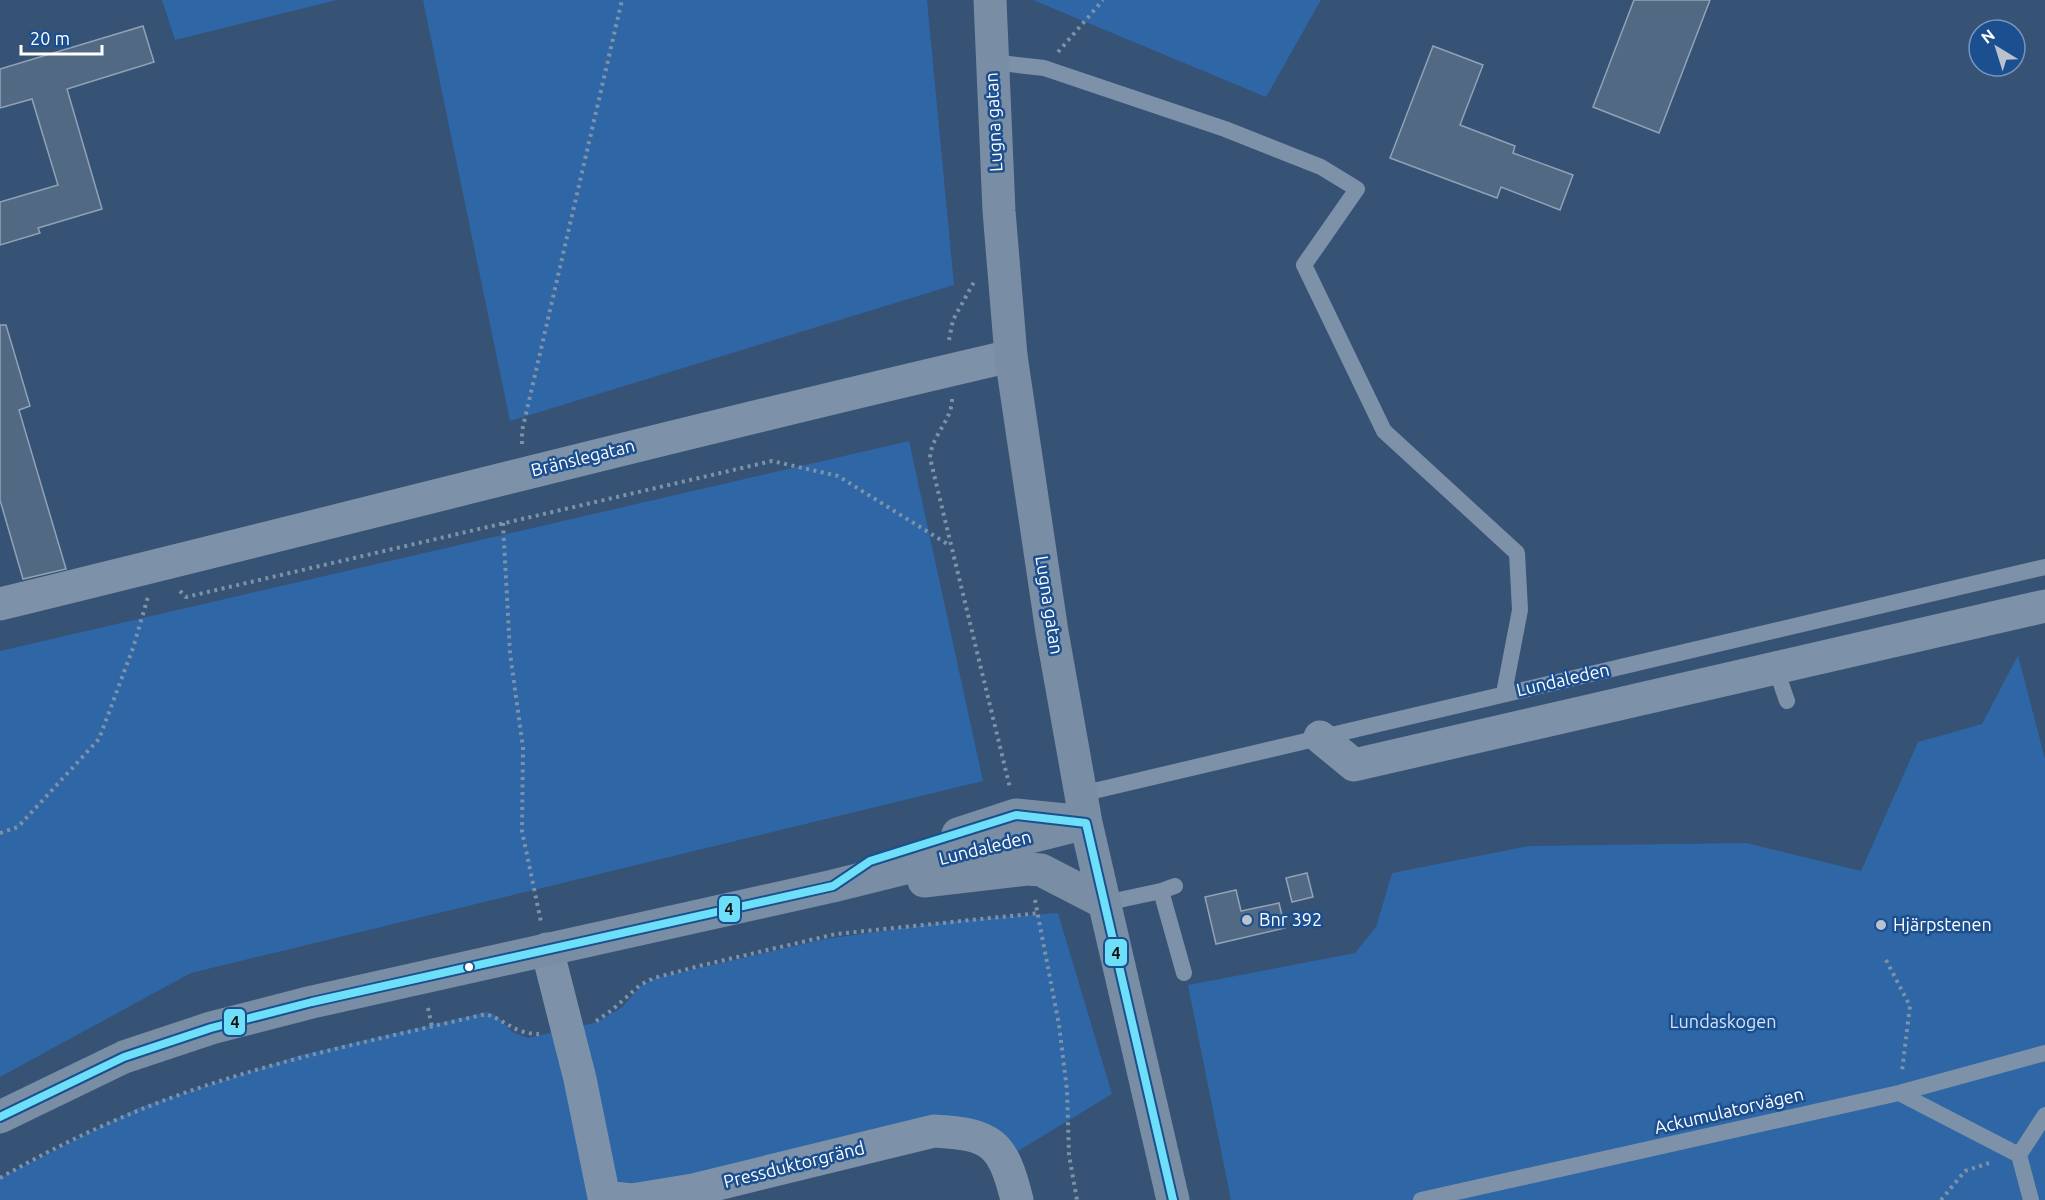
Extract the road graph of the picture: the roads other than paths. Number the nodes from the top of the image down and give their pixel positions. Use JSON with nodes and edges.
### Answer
{"nodes":[{"id":1,"x":990,"y":0,"type":"edge"},
{"id":2,"x":991,"y":62,"type":"junction"},
{"id":3,"x":1011,"y":356,"type":"junction"},
{"id":4,"x":2045,"y":567,"type":"edge"},
{"id":5,"x":0,"y":604,"type":"edge"},
{"id":6,"x":2045,"y":606,"type":"edge"},
{"id":7,"x":1776,"y":669,"type":"junction"},
{"id":8,"x":1504,"y":693,"type":"junction"},
{"id":9,"x":1787,"y":701,"type":"dead end"},
{"id":10,"x":1320,"y":737,"type":"junction"},
{"id":11,"x":1084,"y":808,"type":"junction"},
{"id":12,"x":833,"y":885,"type":"junction"},
{"id":13,"x":1105,"y":903,"type":"junction"},
{"id":14,"x":547,"y":949,"type":"junction"},
{"id":15,"x":1184,"y":973,"type":"dead end"},
{"id":16,"x":2045,"y":1053,"type":"edge"},
{"id":17,"x":1899,"y":1093,"type":"junction"},
{"id":18,"x":2045,"y":1115,"type":"edge"},
{"id":19,"x":0,"y":1117,"type":"edge"},
{"id":20,"x":2019,"y":1155,"type":"junction"},
{"id":21,"x":605,"y":1198,"type":"edge"},
{"id":22,"x":1017,"y":1200,"type":"edge"},
{"id":23,"x":1173,"y":1200,"type":"edge"},
{"id":24,"x":1420,"y":1200,"type":"edge"},
{"id":25,"x":2031,"y":1200,"type":"edge"}],
"edges":[{"from":1,"to":2,"type":"main road","name":"Lugna gatan"},
{"from":2,"to":3,"type":"main road","name":"Lugna gatan"},
{"from":2,"to":8,"type":"lane"},
{"from":3,"to":5,"type":"street","name":"Bränslegatan"},
{"from":3,"to":11,"type":"main road","name":"Lugna gatan"},
{"from":4,"to":8,"type":"lane","name":"Lundaleden"},
{"from":6,"to":7,"type":"street"},
{"from":7,"to":9,"type":"lane"},
{"from":7,"to":10,"type":"street"},
{"from":8,"to":10,"type":"lane","name":"Lundaleden"},
{"from":10,"to":11,"type":"lane","name":"Lundaleden"},
{"from":11,"to":12,"type":"main road","name":"Lundaleden"},
{"from":11,"to":13,"type":"main road","name":"Lugna gatan"},
{"from":12,"to":13,"type":"main road","name":"Lundaleden"},
{"from":12,"to":14,"type":"main road","name":"Lundaleden"},
{"from":13,"to":15,"type":"lane"},
{"from":13,"to":23,"type":"main road","name":"Lugna gatan"},
{"from":14,"to":19,"type":"main road","name":"Lundaleden"},
{"from":14,"to":21,"type":"street","name":"Pressduktorgränd"},
{"from":16,"to":17,"type":"lane","name":"Ackumulatorvägen"},
{"from":17,"to":20,"type":"lane"},
{"from":17,"to":24,"type":"lane","name":"Ackumulatorvägen"},
{"from":18,"to":20,"type":"lane"},
{"from":20,"to":25,"type":"lane"},
{"from":21,"to":22,"type":"street","name":"Pressduktorgränd"}]}
